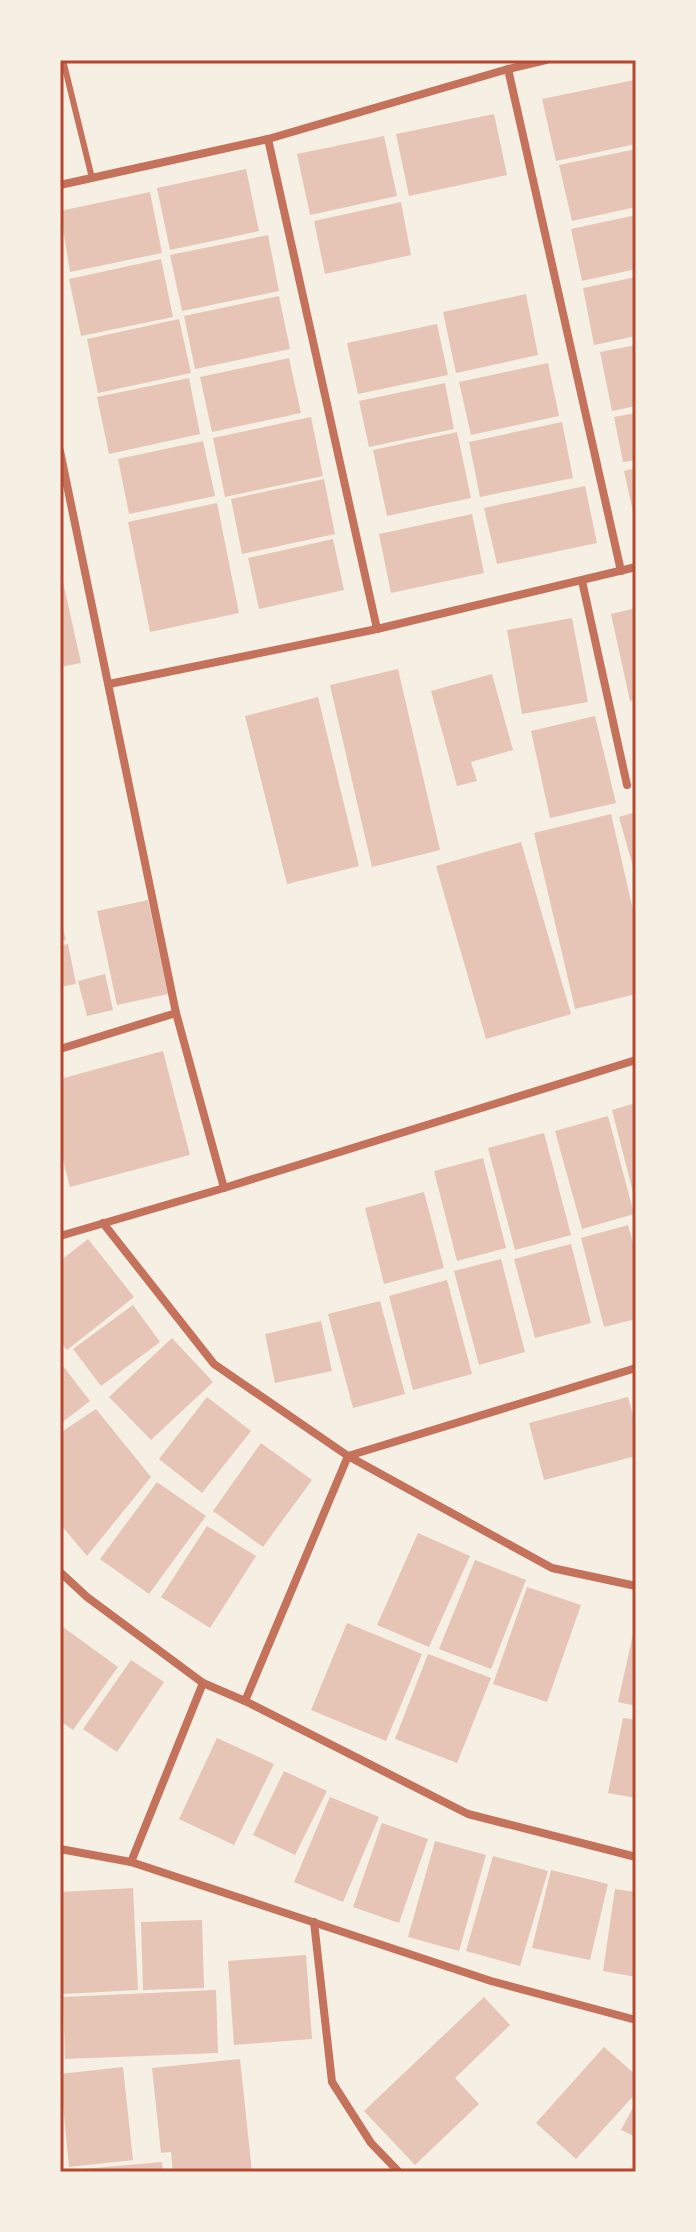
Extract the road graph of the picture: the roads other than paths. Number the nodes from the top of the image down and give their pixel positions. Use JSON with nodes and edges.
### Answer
{"nodes":[{"id":1,"x":63,"y":60,"type":"edge"},
{"id":2,"x":546,"y":60,"type":"edge"},
{"id":3,"x":508,"y":69,"type":"junction"},
{"id":4,"x":268,"y":139,"type":"junction"},
{"id":5,"x":92,"y":178,"type":"junction"},
{"id":6,"x":60,"y":185,"type":"edge"},
{"id":7,"x":60,"y":451,"type":"edge"},
{"id":8,"x":636,"y":567,"type":"edge"},
{"id":9,"x":621,"y":571,"type":"junction"},
{"id":10,"x":582,"y":581,"type":"junction"},
{"id":11,"x":377,"y":629,"type":"junction"},
{"id":12,"x":109,"y":684,"type":"junction"},
{"id":13,"x":627,"y":785,"type":"dead end"},
{"id":14,"x":176,"y":1013,"type":"junction"},
{"id":15,"x":60,"y":1049,"type":"edge"},
{"id":16,"x":636,"y":1060,"type":"edge"},
{"id":17,"x":224,"y":1188,"type":"junction"},
{"id":18,"x":103,"y":1223,"type":"junction"},
{"id":19,"x":60,"y":1236,"type":"edge"},
{"id":20,"x":636,"y":1368,"type":"edge"},
{"id":21,"x":348,"y":1456,"type":"junction"},
{"id":22,"x":60,"y":1572,"type":"edge"},
{"id":23,"x":636,"y":1586,"type":"edge"},
{"id":24,"x":203,"y":1683,"type":"junction"},
{"id":25,"x":245,"y":1701,"type":"junction"},
{"id":26,"x":60,"y":1849,"type":"edge"},
{"id":27,"x":636,"y":1857,"type":"edge"},
{"id":28,"x":131,"y":1862,"type":"junction"},
{"id":29,"x":314,"y":1922,"type":"junction"},
{"id":30,"x":636,"y":2020,"type":"edge"},
{"id":31,"x":399,"y":2172,"type":"edge"}],
"edges":[{"from":1,"to":5,"type":"lane"},
{"from":2,"to":3,"type":"street"},
{"from":3,"to":4,"type":"street"},
{"from":3,"to":9,"type":"street"},
{"from":4,"to":5,"type":"street"},
{"from":4,"to":11,"type":"street"},
{"from":5,"to":6,"type":"street"},
{"from":7,"to":12,"type":"street"},
{"from":8,"to":9,"type":"street"},
{"from":9,"to":10,"type":"street"},
{"from":10,"to":11,"type":"street"},
{"from":10,"to":13,"type":"street"},
{"from":11,"to":12,"type":"street"},
{"from":12,"to":14,"type":"street"},
{"from":14,"to":15,"type":"street"},
{"from":14,"to":17,"type":"street"},
{"from":16,"to":17,"type":"street"},
{"from":17,"to":18,"type":"street"},
{"from":18,"to":19,"type":"street"},
{"from":18,"to":21,"type":"street"},
{"from":20,"to":21,"type":"street"},
{"from":21,"to":23,"type":"street"},
{"from":21,"to":25,"type":"street"},
{"from":22,"to":24,"type":"street"},
{"from":24,"to":25,"type":"street"},
{"from":24,"to":28,"type":"street"},
{"from":25,"to":27,"type":"street"},
{"from":26,"to":28,"type":"street"},
{"from":28,"to":29,"type":"street"},
{"from":29,"to":30,"type":"street"},
{"from":29,"to":31,"type":"street"}]}
